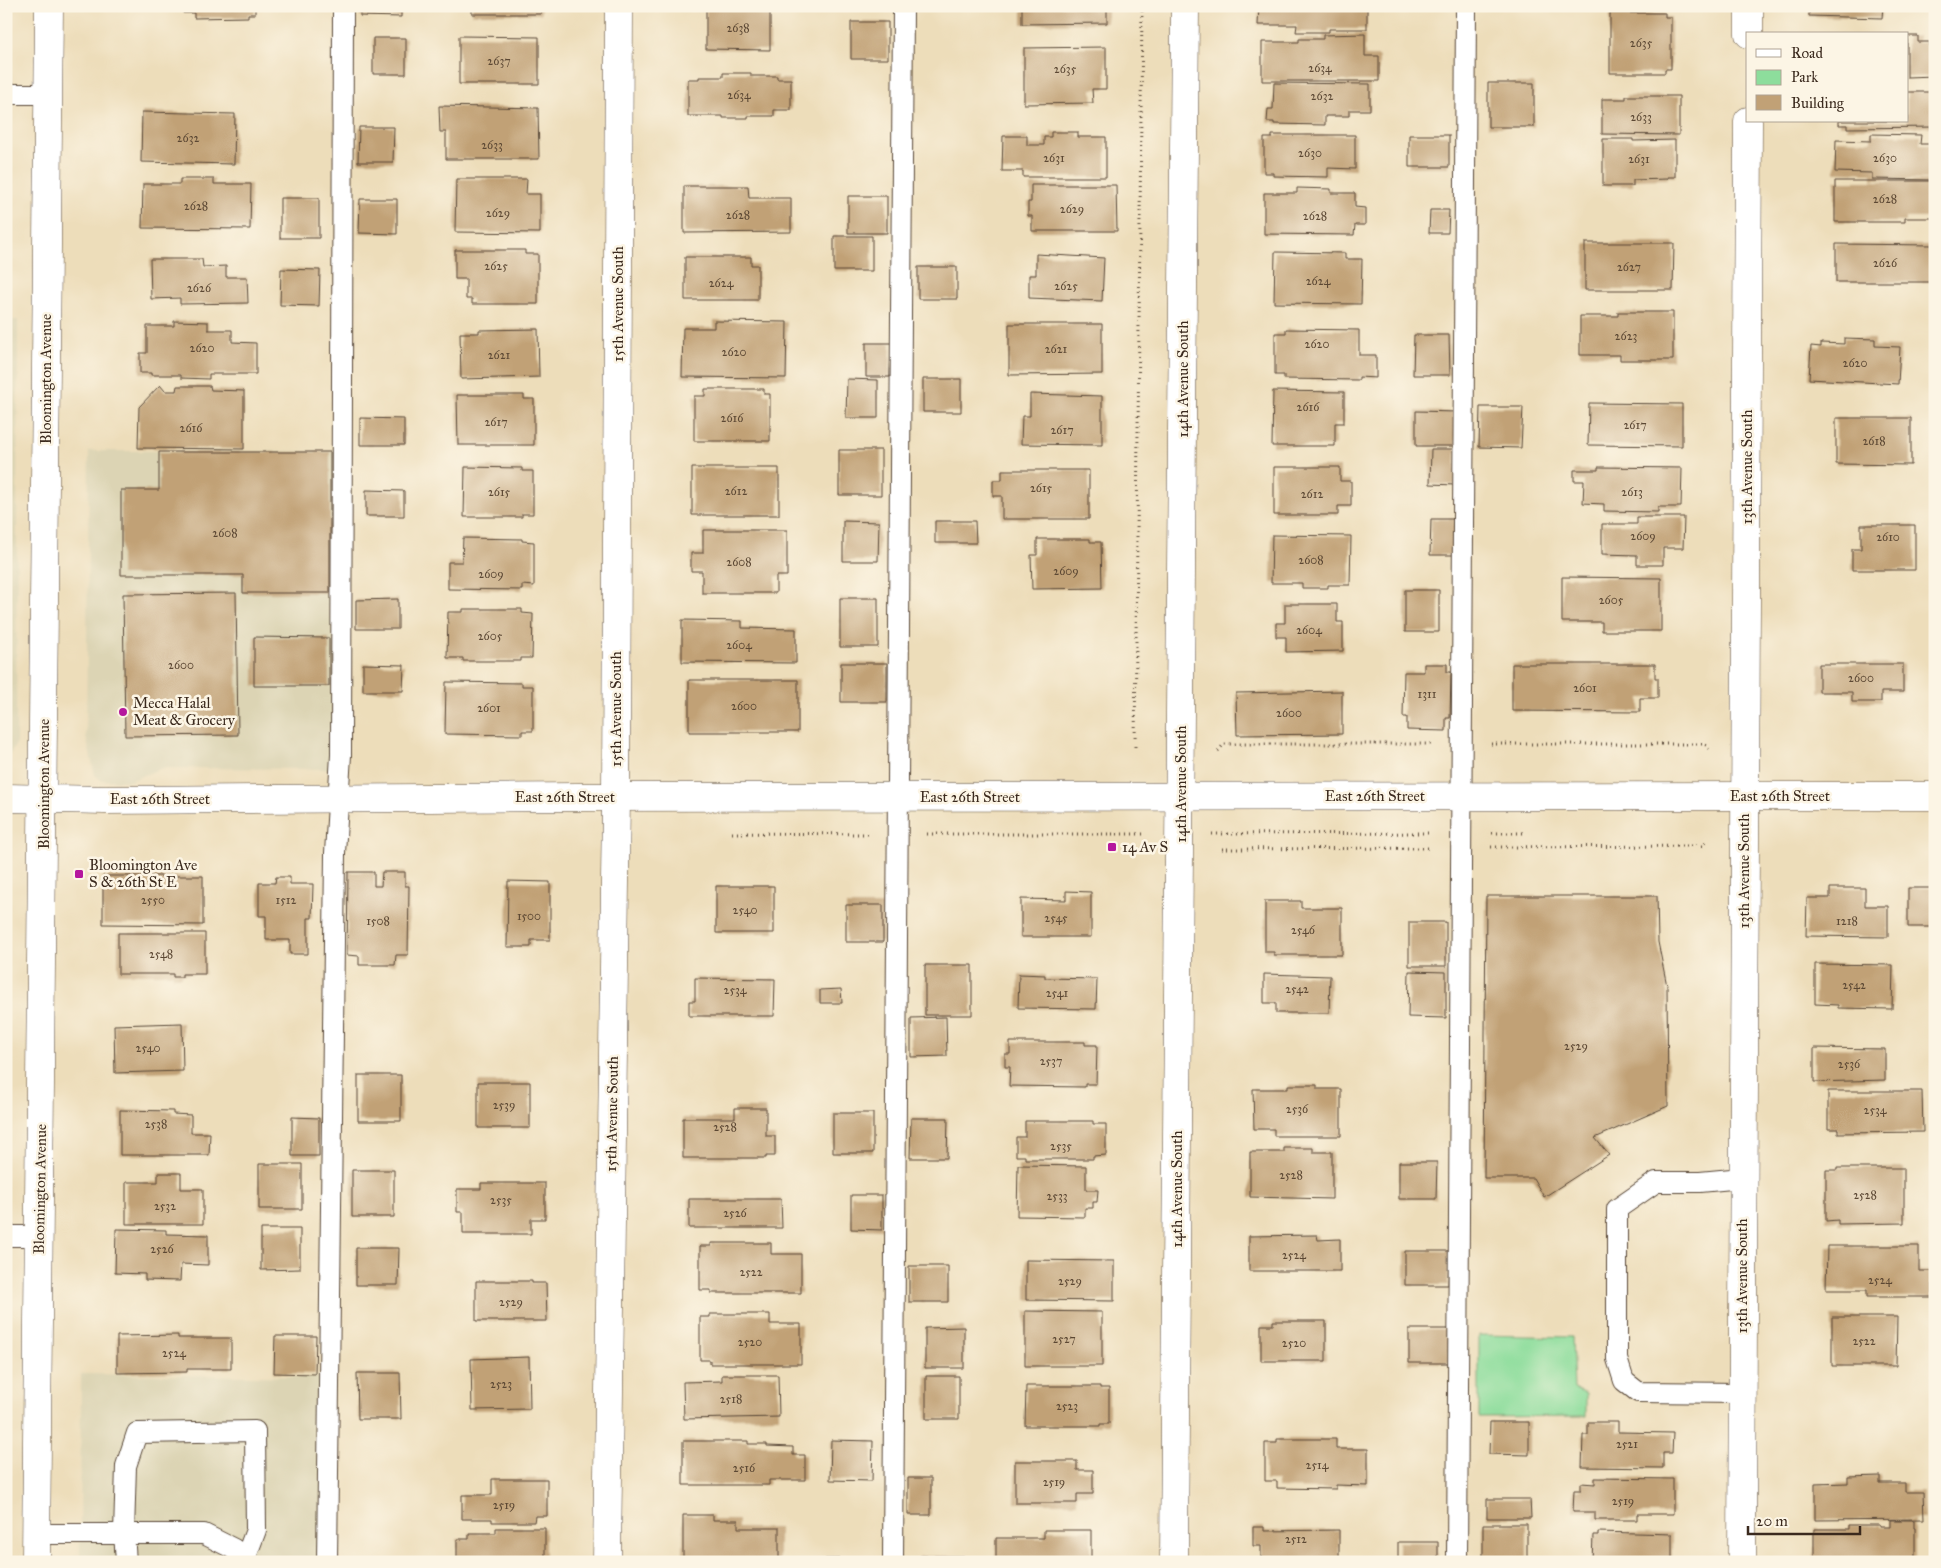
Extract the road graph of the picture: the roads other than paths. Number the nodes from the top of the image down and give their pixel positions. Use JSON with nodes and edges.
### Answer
{"nodes":[{"id":1,"x":49,"y":6,"type":"edge"},
{"id":2,"x":343,"y":6,"type":"edge"},
{"id":3,"x":619,"y":6,"type":"edge"},
{"id":4,"x":903,"y":6,"type":"edge"},
{"id":5,"x":1185,"y":6,"type":"edge"},
{"id":6,"x":1466,"y":6,"type":"edge"},
{"id":7,"x":1749,"y":6,"type":"edge"},
{"id":8,"x":1749,"y":32,"type":"edge"},
{"id":9,"x":6,"y":94,"type":"edge"},
{"id":10,"x":47,"y":94,"type":"junction"},
{"id":11,"x":1748,"y":122,"type":"edge"},
{"id":12,"x":1180,"y":796,"type":"junction"},
{"id":13,"x":1462,"y":796,"type":"junction"},
{"id":14,"x":1744,"y":796,"type":"junction"},
{"id":15,"x":1935,"y":796,"type":"edge"},
{"id":16,"x":616,"y":797,"type":"junction"},
{"id":17,"x":898,"y":797,"type":"junction"},
{"id":18,"x":6,"y":798,"type":"edge"},
{"id":19,"x":43,"y":799,"type":"junction"},
{"id":20,"x":338,"y":799,"type":"junction"},
{"id":21,"x":1742,"y":1178,"type":"junction"},
{"id":22,"x":6,"y":1236,"type":"edge"},
{"id":23,"x":40,"y":1236,"type":"junction"},
{"id":24,"x":1741,"y":1393,"type":"junction"},
{"id":25,"x":124,"y":1533,"type":"junction"},
{"id":26,"x":36,"y":1534,"type":"junction"},
{"id":27,"x":36,"y":1562,"type":"edge"},
{"id":28,"x":126,"y":1562,"type":"edge"},
{"id":29,"x":244,"y":1562,"type":"edge"},
{"id":30,"x":327,"y":1562,"type":"edge"},
{"id":31,"x":607,"y":1562,"type":"edge"},
{"id":32,"x":893,"y":1562,"type":"edge"},
{"id":33,"x":1174,"y":1562,"type":"edge"},
{"id":34,"x":1458,"y":1562,"type":"edge"},
{"id":35,"x":1742,"y":1562,"type":"edge"}],
"edges":[{"from":1,"to":10,"type":"street","name":"Bloomington Avenue"},
{"from":2,"to":20,"type":"lane"},
{"from":3,"to":16,"type":"street","name":"15th Avenue South"},
{"from":4,"to":17,"type":"lane"},
{"from":5,"to":12,"type":"street","name":"14th Avenue South"},
{"from":6,"to":13,"type":"lane"},
{"from":7,"to":8,"type":"street"},
{"from":9,"to":10,"type":"lane"},
{"from":10,"to":19,"type":"street","name":"Bloomington Avenue"},
{"from":11,"to":14,"type":"street","name":"13th Avenue South"},
{"from":12,"to":13,"type":"street","name":"East 26th Street"},
{"from":12,"to":17,"type":"street","name":"East 26th Street"},
{"from":12,"to":33,"type":"street","name":"14th Avenue South"},
{"from":13,"to":14,"type":"street","name":"East 26th Street"},
{"from":13,"to":34,"type":"lane"},
{"from":14,"to":15,"type":"street","name":"East 26th Street"},
{"from":14,"to":21,"type":"street","name":"13th Avenue South"},
{"from":16,"to":17,"type":"street","name":"East 26th Street"},
{"from":16,"to":20,"type":"street","name":"East 26th Street"},
{"from":16,"to":31,"type":"street","name":"15th Avenue South"},
{"from":17,"to":32,"type":"lane"},
{"from":18,"to":19,"type":"street","name":"East 26th Street"},
{"from":19,"to":20,"type":"street","name":"East 26th Street"},
{"from":19,"to":23,"type":"street","name":"Bloomington Avenue"},
{"from":20,"to":30,"type":"lane"},
{"from":21,"to":24,"type":"street","name":"13th Avenue South"},
{"from":21,"to":24,"type":"lane"},
{"from":22,"to":23,"type":"lane"},
{"from":23,"to":26,"type":"street","name":"Bloomington Avenue"},
{"from":24,"to":35,"type":"street","name":"13th Avenue South"},
{"from":25,"to":26,"type":"lane"},
{"from":25,"to":28,"type":"lane"},
{"from":25,"to":29,"type":"lane"},
{"from":25,"to":29,"type":"lane"},
{"from":26,"to":27,"type":"street","name":"Bloomington Avenue"}]}
